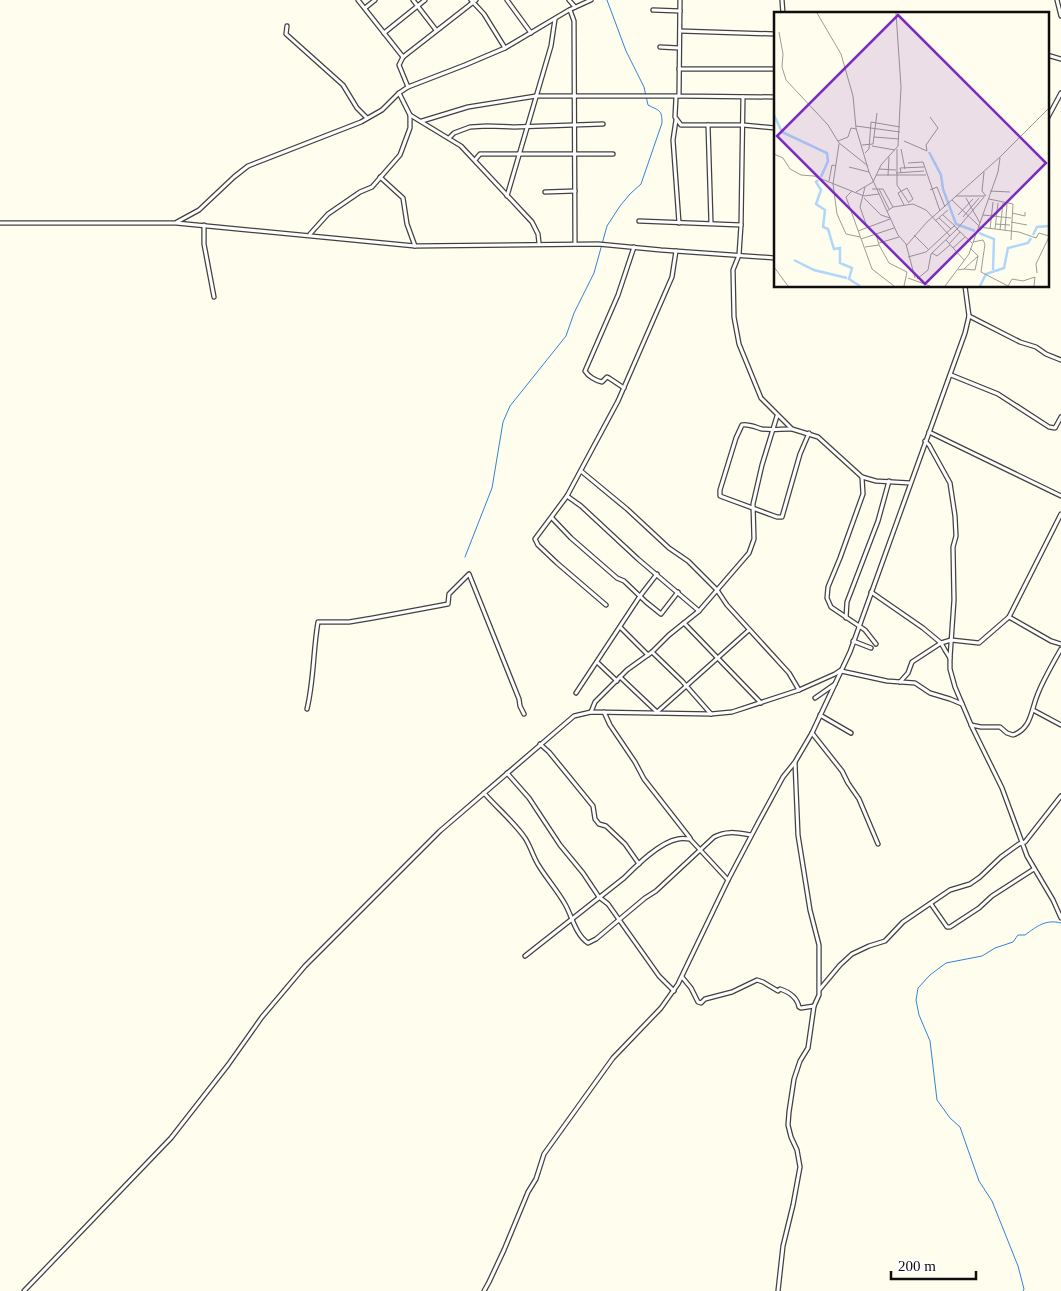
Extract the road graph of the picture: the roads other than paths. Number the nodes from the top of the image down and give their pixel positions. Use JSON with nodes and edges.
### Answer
{"nodes":[{"id":1,"x":358,"y":0,"type":"edge"},
{"id":2,"x":375,"y":0,"type":"edge"},
{"id":3,"x":413,"y":0,"type":"edge"},
{"id":4,"x":425,"y":0,"type":"edge"},
{"id":5,"x":507,"y":0,"type":"edge"},
{"id":6,"x":569,"y":0,"type":"edge"},
{"id":7,"x":591,"y":0,"type":"edge"},
{"id":8,"x":680,"y":0,"type":"edge"},
{"id":9,"x":1057,"y":0,"type":"edge"},
{"id":10,"x":473,"y":1,"type":"edge"},
{"id":11,"x":418,"y":6,"type":"junction"},
{"id":12,"x":575,"y":7,"type":"junction"},
{"id":13,"x":365,"y":8,"type":"junction"},
{"id":14,"x":570,"y":10,"type":"junction"},
{"id":15,"x":653,"y":10,"type":"dead end"},
{"id":16,"x":680,"y":11,"type":"junction"},
{"id":17,"x":1061,"y":16,"type":"edge"},
{"id":18,"x":555,"y":18,"type":"junction"},
{"id":19,"x":287,"y":26,"type":"dead end"},
{"id":20,"x":436,"y":30,"type":"junction"},
{"id":21,"x":680,"y":31,"type":"junction"},
{"id":22,"x":384,"y":33,"type":"junction"},
{"id":23,"x":531,"y":33,"type":"junction"},
{"id":24,"x":774,"y":34,"type":"edge"},
{"id":25,"x":660,"y":47,"type":"dead end"},
{"id":26,"x":505,"y":48,"type":"junction"},
{"id":27,"x":679,"y":48,"type":"junction"},
{"id":28,"x":1048,"y":55,"type":"edge"},
{"id":29,"x":403,"y":57,"type":"junction"},
{"id":30,"x":1061,"y":59,"type":"edge"},
{"id":31,"x":679,"y":69,"type":"junction"},
{"id":32,"x":774,"y":69,"type":"edge"},
{"id":33,"x":408,"y":87,"type":"junction"},
{"id":34,"x":399,"y":93,"type":"junction"},
{"id":35,"x":1061,"y":94,"type":"edge"},
{"id":36,"x":536,"y":96,"type":"junction"},
{"id":37,"x":575,"y":96,"type":"junction"},
{"id":38,"x":677,"y":96,"type":"junction"},
{"id":39,"x":743,"y":97,"type":"junction"},
{"id":40,"x":774,"y":98,"type":"edge"},
{"id":41,"x":410,"y":115,"type":"junction"},
{"id":42,"x":1048,"y":116,"type":"edge"},
{"id":43,"x":368,"y":118,"type":"junction"},
{"id":44,"x":676,"y":120,"type":"junction"},
{"id":45,"x":422,"y":122,"type":"junction"},
{"id":46,"x":602,"y":124,"type":"dead end"},
{"id":47,"x":575,"y":125,"type":"junction"},
{"id":48,"x":708,"y":125,"type":"junction"},
{"id":49,"x":743,"y":125,"type":"junction"},
{"id":50,"x":527,"y":126,"type":"junction"},
{"id":51,"x":774,"y":128,"type":"edge"},
{"id":52,"x":450,"y":138,"type":"junction"},
{"id":53,"x":519,"y":154,"type":"junction"},
{"id":54,"x":575,"y":154,"type":"junction"},
{"id":55,"x":613,"y":154,"type":"dead end"},
{"id":56,"x":475,"y":160,"type":"junction"},
{"id":57,"x":380,"y":177,"type":"junction"},
{"id":58,"x":575,"y":191,"type":"junction"},
{"id":59,"x":545,"y":192,"type":"dead end"},
{"id":60,"x":507,"y":196,"type":"junction"},
{"id":61,"x":639,"y":221,"type":"dead end"},
{"id":62,"x":0,"y":223,"type":"edge"},
{"id":63,"x":176,"y":223,"type":"junction"},
{"id":64,"x":679,"y":223,"type":"junction"},
{"id":65,"x":711,"y":223,"type":"junction"},
{"id":66,"x":204,"y":225,"type":"junction"},
{"id":67,"x":741,"y":226,"type":"junction"},
{"id":68,"x":309,"y":234,"type":"junction"},
{"id":69,"x":539,"y":243,"type":"junction"},
{"id":70,"x":575,"y":243,"type":"junction"},
{"id":71,"x":414,"y":246,"type":"junction"},
{"id":72,"x":634,"y":247,"type":"junction"},
{"id":73,"x":676,"y":251,"type":"junction"},
{"id":74,"x":739,"y":255,"type":"junction"},
{"id":75,"x":774,"y":258,"type":"edge"},
{"id":76,"x":965,"y":288,"type":"edge"},
{"id":77,"x":214,"y":297,"type":"dead end"},
{"id":78,"x":969,"y":316,"type":"junction"},
{"id":79,"x":1061,"y":360,"type":"edge"},
{"id":80,"x":951,"y":374,"type":"junction"},
{"id":81,"x":624,"y":388,"type":"junction"},
{"id":82,"x":778,"y":416,"type":"junction"},
{"id":83,"x":1061,"y":417,"type":"edge"},
{"id":84,"x":1055,"y":428,"type":"junction"},
{"id":85,"x":792,"y":429,"type":"junction"},
{"id":86,"x":774,"y":430,"type":"junction"},
{"id":87,"x":1061,"y":430,"type":"edge"},
{"id":88,"x":928,"y":432,"type":"junction"},
{"id":89,"x":809,"y":434,"type":"junction"},
{"id":90,"x":925,"y":441,"type":"junction"},
{"id":91,"x":581,"y":470,"type":"junction"},
{"id":92,"x":862,"y":477,"type":"junction"},
{"id":93,"x":889,"y":481,"type":"junction"},
{"id":94,"x":910,"y":483,"type":"junction"},
{"id":95,"x":567,"y":496,"type":"junction"},
{"id":96,"x":1061,"y":496,"type":"edge"},
{"id":97,"x":754,"y":509,"type":"junction"},
{"id":98,"x":1061,"y":514,"type":"edge"},
{"id":99,"x":552,"y":518,"type":"junction"},
{"id":100,"x":657,"y":574,"type":"junction"},
{"id":101,"x":717,"y":590,"type":"junction"},
{"id":102,"x":678,"y":592,"type":"junction"},
{"id":103,"x":871,"y":592,"type":"junction"},
{"id":104,"x":640,"y":596,"type":"junction"},
{"id":105,"x":606,"y":604,"type":"dead end"},
{"id":106,"x":699,"y":610,"type":"junction"},
{"id":107,"x":1009,"y":616,"type":"junction"},
{"id":108,"x":846,"y":618,"type":"junction"},
{"id":109,"x":684,"y":624,"type":"junction"},
{"id":110,"x":859,"y":626,"type":"junction"},
{"id":111,"x":620,"y":627,"type":"junction"},
{"id":112,"x":749,"y":630,"type":"junction"},
{"id":113,"x":951,"y":640,"type":"junction"},
{"id":114,"x":853,"y":641,"type":"junction"},
{"id":115,"x":876,"y":644,"type":"dead end"},
{"id":116,"x":941,"y":644,"type":"junction"},
{"id":117,"x":1061,"y":644,"type":"edge"},
{"id":118,"x":871,"y":648,"type":"dead end"},
{"id":119,"x":1061,"y":649,"type":"edge"},
{"id":120,"x":652,"y":652,"type":"junction"},
{"id":121,"x":648,"y":655,"type":"junction"},
{"id":122,"x":717,"y":658,"type":"junction"},
{"id":123,"x":950,"y":658,"type":"junction"},
{"id":124,"x":597,"y":662,"type":"junction"},
{"id":125,"x":842,"y":670,"type":"junction"},
{"id":126,"x":620,"y":677,"type":"junction"},
{"id":127,"x":616,"y":681,"type":"junction"},
{"id":128,"x":900,"y":682,"type":"junction"},
{"id":129,"x":835,"y":683,"type":"junction"},
{"id":130,"x":687,"y":686,"type":"junction"},
{"id":131,"x":799,"y":690,"type":"junction"},
{"id":132,"x":576,"y":693,"type":"dead end"},
{"id":133,"x":815,"y":698,"type":"dead end"},
{"id":134,"x":761,"y":703,"type":"junction"},
{"id":135,"x":962,"y":704,"type":"junction"},
{"id":136,"x":307,"y":709,"type":"dead end"},
{"id":137,"x":1033,"y":710,"type":"junction"},
{"id":138,"x":591,"y":712,"type":"junction"},
{"id":139,"x":604,"y":712,"type":"junction"},
{"id":140,"x":656,"y":712,"type":"junction"},
{"id":141,"x":524,"y":714,"type":"dead end"},
{"id":142,"x":711,"y":714,"type":"junction"},
{"id":143,"x":820,"y":715,"type":"junction"},
{"id":144,"x":971,"y":725,"type":"junction"},
{"id":145,"x":1061,"y":725,"type":"edge"},
{"id":146,"x":812,"y":733,"type":"junction"},
{"id":147,"x":851,"y":733,"type":"dead end"},
{"id":148,"x":540,"y":744,"type":"junction"},
{"id":149,"x":795,"y":762,"type":"junction"},
{"id":150,"x":507,"y":773,"type":"junction"},
{"id":151,"x":484,"y":793,"type":"junction"},
{"id":152,"x":1061,"y":796,"type":"edge"},
{"id":153,"x":751,"y":835,"type":"junction"},
{"id":154,"x":690,"y":839,"type":"junction"},
{"id":155,"x":1023,"y":843,"type":"junction"},
{"id":156,"x":878,"y":844,"type":"dead end"},
{"id":157,"x":701,"y":851,"type":"junction"},
{"id":158,"x":639,"y":864,"type":"junction"},
{"id":159,"x":1034,"y":869,"type":"junction"},
{"id":160,"x":728,"y":880,"type":"junction"},
{"id":161,"x":599,"y":897,"type":"junction"},
{"id":162,"x":931,"y":904,"type":"junction"},
{"id":163,"x":1061,"y":918,"type":"edge"},
{"id":164,"x":572,"y":920,"type":"junction"},
{"id":165,"x":619,"y":920,"type":"junction"},
{"id":166,"x":525,"y":956,"type":"dead end"},
{"id":167,"x":682,"y":977,"type":"junction"},
{"id":168,"x":820,"y":990,"type":"junction"},
{"id":169,"x":674,"y":991,"type":"junction"},
{"id":170,"x":814,"y":1006,"type":"junction"},
{"id":171,"x":24,"y":1291,"type":"edge"},
{"id":172,"x":484,"y":1291,"type":"edge"},
{"id":173,"x":778,"y":1291,"type":"edge"}],
"edges":[{"from":1,"to":13,"type":"street"},
{"from":2,"to":13,"type":"street"},
{"from":3,"to":11,"type":"street"},
{"from":4,"to":11,"type":"street"},
{"from":5,"to":23,"type":"street"},
{"from":6,"to":12,"type":"street"},
{"from":7,"to":12,"type":"street"},
{"from":8,"to":16,"type":"street"},
{"from":9,"to":17,"type":"street"},
{"from":10,"to":20,"type":"street"},
{"from":10,"to":26,"type":"street"},
{"from":11,"to":20,"type":"street"},
{"from":11,"to":22,"type":"street"},
{"from":12,"to":14,"type":"street"},
{"from":13,"to":22,"type":"street"},
{"from":14,"to":18,"type":"street"},
{"from":14,"to":37,"type":"street"},
{"from":15,"to":16,"type":"street"},
{"from":16,"to":21,"type":"street"},
{"from":18,"to":23,"type":"street"},
{"from":18,"to":36,"type":"street"},
{"from":19,"to":43,"type":"street"},
{"from":20,"to":29,"type":"street"},
{"from":21,"to":24,"type":"street"},
{"from":21,"to":27,"type":"street"},
{"from":22,"to":29,"type":"street"},
{"from":23,"to":26,"type":"street"},
{"from":25,"to":27,"type":"street"},
{"from":26,"to":33,"type":"street"},
{"from":27,"to":31,"type":"street"},
{"from":28,"to":30,"type":"street"},
{"from":29,"to":33,"type":"street"},
{"from":31,"to":32,"type":"street"},
{"from":31,"to":38,"type":"street"},
{"from":33,"to":34,"type":"street"},
{"from":34,"to":41,"type":"street"},
{"from":34,"to":43,"type":"street"},
{"from":35,"to":42,"type":"street"},
{"from":36,"to":37,"type":"street"},
{"from":36,"to":45,"type":"street"},
{"from":36,"to":50,"type":"street"},
{"from":37,"to":38,"type":"street"},
{"from":37,"to":47,"type":"street"},
{"from":38,"to":39,"type":"street"},
{"from":38,"to":44,"type":"street"},
{"from":39,"to":40,"type":"street"},
{"from":39,"to":49,"type":"street"},
{"from":41,"to":45,"type":"street"},
{"from":41,"to":57,"type":"street"},
{"from":43,"to":63,"type":"street"},
{"from":44,"to":48,"type":"street"},
{"from":44,"to":64,"type":"street"},
{"from":45,"to":52,"type":"street"},
{"from":46,"to":47,"type":"street"},
{"from":47,"to":50,"type":"street"},
{"from":47,"to":54,"type":"street"},
{"from":48,"to":49,"type":"street"},
{"from":48,"to":65,"type":"street"},
{"from":49,"to":51,"type":"street"},
{"from":49,"to":67,"type":"street"},
{"from":50,"to":52,"type":"street"},
{"from":50,"to":53,"type":"street"},
{"from":52,"to":56,"type":"street"},
{"from":53,"to":54,"type":"street"},
{"from":53,"to":56,"type":"street"},
{"from":53,"to":60,"type":"street"},
{"from":54,"to":55,"type":"street"},
{"from":54,"to":58,"type":"street"},
{"from":56,"to":60,"type":"street"},
{"from":57,"to":68,"type":"street"},
{"from":57,"to":71,"type":"street"},
{"from":58,"to":59,"type":"street"},
{"from":58,"to":70,"type":"street"},
{"from":60,"to":69,"type":"street"},
{"from":61,"to":64,"type":"street"},
{"from":62,"to":63,"type":"street"},
{"from":63,"to":66,"type":"street"},
{"from":64,"to":65,"type":"street"},
{"from":65,"to":67,"type":"street"},
{"from":66,"to":68,"type":"street"},
{"from":66,"to":77,"type":"street"},
{"from":67,"to":74,"type":"street"},
{"from":68,"to":71,"type":"street"},
{"from":69,"to":70,"type":"street"},
{"from":69,"to":71,"type":"street"},
{"from":70,"to":72,"type":"street"},
{"from":72,"to":73,"type":"street"},
{"from":72,"to":81,"type":"street"},
{"from":73,"to":74,"type":"street"},
{"from":73,"to":81,"type":"street"},
{"from":74,"to":75,"type":"street"},
{"from":74,"to":82,"type":"street"},
{"from":76,"to":78,"type":"street"},
{"from":78,"to":79,"type":"street"},
{"from":78,"to":80,"type":"street"},
{"from":80,"to":84,"type":"street"},
{"from":80,"to":88,"type":"street"},
{"from":81,"to":91,"type":"street"},
{"from":82,"to":85,"type":"street"},
{"from":82,"to":86,"type":"street"},
{"from":83,"to":84,"type":"street"},
{"from":84,"to":87,"type":"street"},
{"from":85,"to":86,"type":"street"},
{"from":85,"to":89,"type":"street"},
{"from":86,"to":97,"type":"street"},
{"from":86,"to":97,"type":"street"},
{"from":88,"to":90,"type":"street"},
{"from":88,"to":96,"type":"street"},
{"from":89,"to":92,"type":"street"},
{"from":89,"to":97,"type":"street"},
{"from":90,"to":94,"type":"street"},
{"from":90,"to":113,"type":"street"},
{"from":91,"to":95,"type":"street"},
{"from":91,"to":101,"type":"street"},
{"from":92,"to":93,"type":"street"},
{"from":92,"to":108,"type":"street"},
{"from":93,"to":94,"type":"street"},
{"from":93,"to":108,"type":"street"},
{"from":94,"to":103,"type":"street"},
{"from":95,"to":99,"type":"street"},
{"from":95,"to":100,"type":"street"},
{"from":97,"to":101,"type":"street"},
{"from":98,"to":107,"type":"street"},
{"from":99,"to":104,"type":"street"},
{"from":99,"to":105,"type":"street"},
{"from":100,"to":102,"type":"street"},
{"from":100,"to":104,"type":"street"},
{"from":101,"to":106,"type":"street"},
{"from":101,"to":112,"type":"street"},
{"from":102,"to":104,"type":"street"},
{"from":102,"to":106,"type":"street"},
{"from":103,"to":110,"type":"street"},
{"from":103,"to":116,"type":"street"},
{"from":104,"to":111,"type":"street"},
{"from":106,"to":109,"type":"street"},
{"from":107,"to":113,"type":"street"},
{"from":107,"to":117,"type":"street"},
{"from":108,"to":110,"type":"street"},
{"from":109,"to":120,"type":"street"},
{"from":109,"to":122,"type":"street"},
{"from":110,"to":114,"type":"street"},
{"from":110,"to":115,"type":"street"},
{"from":111,"to":121,"type":"street"},
{"from":111,"to":124,"type":"street"},
{"from":112,"to":122,"type":"street"},
{"from":112,"to":131,"type":"street"},
{"from":113,"to":116,"type":"street"},
{"from":113,"to":123,"type":"street"},
{"from":114,"to":118,"type":"street"},
{"from":114,"to":125,"type":"street"},
{"from":116,"to":123,"type":"street"},
{"from":116,"to":128,"type":"street"},
{"from":119,"to":137,"type":"street"},
{"from":120,"to":121,"type":"street"},
{"from":120,"to":130,"type":"street"},
{"from":121,"to":126,"type":"street"},
{"from":122,"to":130,"type":"street"},
{"from":122,"to":134,"type":"street"},
{"from":123,"to":135,"type":"street"},
{"from":124,"to":127,"type":"street"},
{"from":124,"to":132,"type":"street"},
{"from":125,"to":128,"type":"street"},
{"from":125,"to":129,"type":"street"},
{"from":125,"to":131,"type":"street"},
{"from":126,"to":127,"type":"street"},
{"from":126,"to":140,"type":"street"},
{"from":127,"to":138,"type":"street"},
{"from":128,"to":135,"type":"street"},
{"from":129,"to":133,"type":"street"},
{"from":129,"to":143,"type":"street"},
{"from":130,"to":140,"type":"street"},
{"from":130,"to":142,"type":"street"},
{"from":131,"to":134,"type":"street"},
{"from":134,"to":142,"type":"street"},
{"from":135,"to":144,"type":"street"},
{"from":136,"to":141,"type":"street"},
{"from":137,"to":144,"type":"street"},
{"from":137,"to":145,"type":"street"},
{"from":138,"to":139,"type":"street"},
{"from":138,"to":148,"type":"street"},
{"from":139,"to":140,"type":"street"},
{"from":139,"to":154,"type":"street"},
{"from":140,"to":142,"type":"street"},
{"from":143,"to":146,"type":"street"},
{"from":143,"to":147,"type":"street"},
{"from":144,"to":155,"type":"street"},
{"from":146,"to":149,"type":"street"},
{"from":146,"to":156,"type":"street"},
{"from":148,"to":150,"type":"street"},
{"from":148,"to":158,"type":"street"},
{"from":149,"to":153,"type":"street"},
{"from":149,"to":168,"type":"street"},
{"from":150,"to":151,"type":"street"},
{"from":150,"to":161,"type":"street"},
{"from":151,"to":164,"type":"street"},
{"from":151,"to":171,"type":"street"},
{"from":152,"to":155,"type":"street"},
{"from":153,"to":157,"type":"street"},
{"from":153,"to":160,"type":"street"},
{"from":154,"to":157,"type":"street"},
{"from":154,"to":158,"type":"street"},
{"from":155,"to":159,"type":"street"},
{"from":155,"to":162,"type":"street"},
{"from":157,"to":160,"type":"street"},
{"from":157,"to":165,"type":"street"},
{"from":158,"to":161,"type":"street"},
{"from":159,"to":162,"type":"street"},
{"from":159,"to":163,"type":"street"},
{"from":160,"to":167,"type":"street"},
{"from":161,"to":164,"type":"street"},
{"from":161,"to":165,"type":"street"},
{"from":162,"to":168,"type":"street"},
{"from":164,"to":165,"type":"street"},
{"from":164,"to":166,"type":"street"},
{"from":165,"to":169,"type":"street"},
{"from":167,"to":169,"type":"street"},
{"from":167,"to":170,"type":"street"},
{"from":168,"to":170,"type":"street"},
{"from":169,"to":172,"type":"street"},
{"from":170,"to":173,"type":"street"}]}
